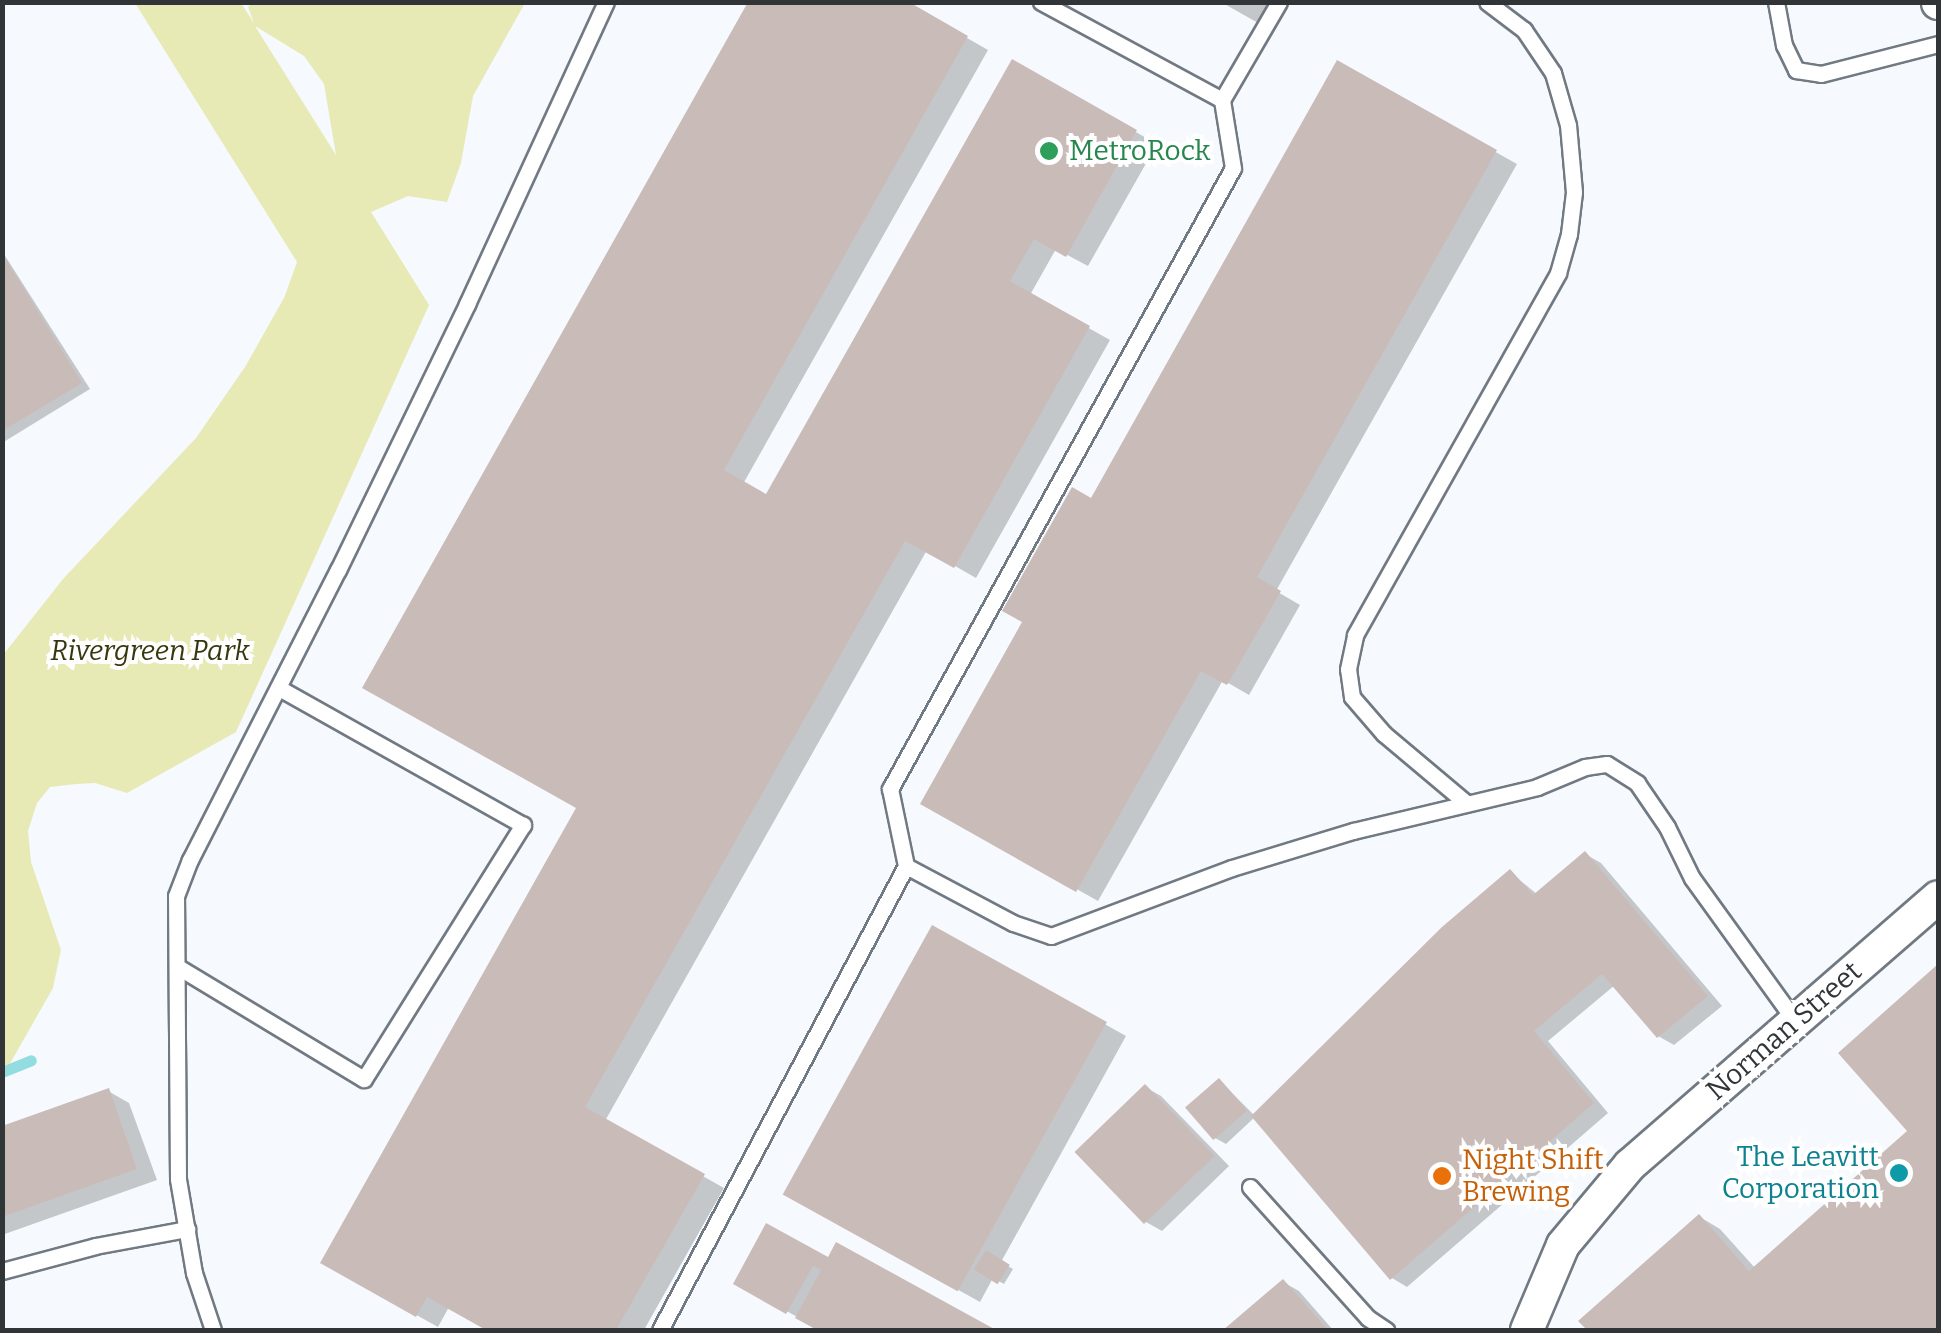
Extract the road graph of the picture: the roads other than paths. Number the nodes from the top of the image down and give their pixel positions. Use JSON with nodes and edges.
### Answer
{"nodes":[{"id":1,"x":606,"y":2,"type":"edge"},
{"id":2,"x":1041,"y":2,"type":"edge"},
{"id":3,"x":1279,"y":2,"type":"edge"},
{"id":4,"x":1487,"y":2,"type":"edge"},
{"id":5,"x":1776,"y":2,"type":"edge"},
{"id":6,"x":1938,"y":44,"type":"edge"},
{"id":7,"x":1222,"y":100,"type":"junction"},
{"id":8,"x":278,"y":688,"type":"junction"},
{"id":9,"x":1465,"y":802,"type":"junction"},
{"id":10,"x":906,"y":866,"type":"junction"},
{"id":11,"x":1938,"y":897,"type":"edge"},
{"id":12,"x":178,"y":967,"type":"junction"},
{"id":13,"x":1795,"y":1021,"type":"junction"},
{"id":14,"x":1250,"y":1187,"type":"dead end"},
{"id":15,"x":187,"y":1229,"type":"junction"},
{"id":16,"x":2,"y":1270,"type":"edge"},
{"id":17,"x":214,"y":1330,"type":"edge"},
{"id":18,"x":660,"y":1330,"type":"edge"},
{"id":19,"x":1386,"y":1330,"type":"edge"},
{"id":20,"x":1527,"y":1330,"type":"edge"}],
"edges":[{"from":1,"to":8,"type":"lane"},
{"from":2,"to":7,"type":"lane"},
{"from":3,"to":7,"type":"lane"},
{"from":4,"to":9,"type":"lane"},
{"from":5,"to":6,"type":"lane"},
{"from":7,"to":10,"type":"lane"},
{"from":8,"to":12,"type":"lane"},
{"from":8,"to":12,"type":"lane"},
{"from":9,"to":10,"type":"lane"},
{"from":9,"to":13,"type":"lane"},
{"from":10,"to":18,"type":"lane"},
{"from":11,"to":13,"type":"street","name":"Norman Street"},
{"from":12,"to":15,"type":"lane"},
{"from":13,"to":20,"type":"street","name":"Norman Street"},
{"from":14,"to":19,"type":"lane"},
{"from":15,"to":16,"type":"lane"},
{"from":15,"to":17,"type":"lane"}]}
